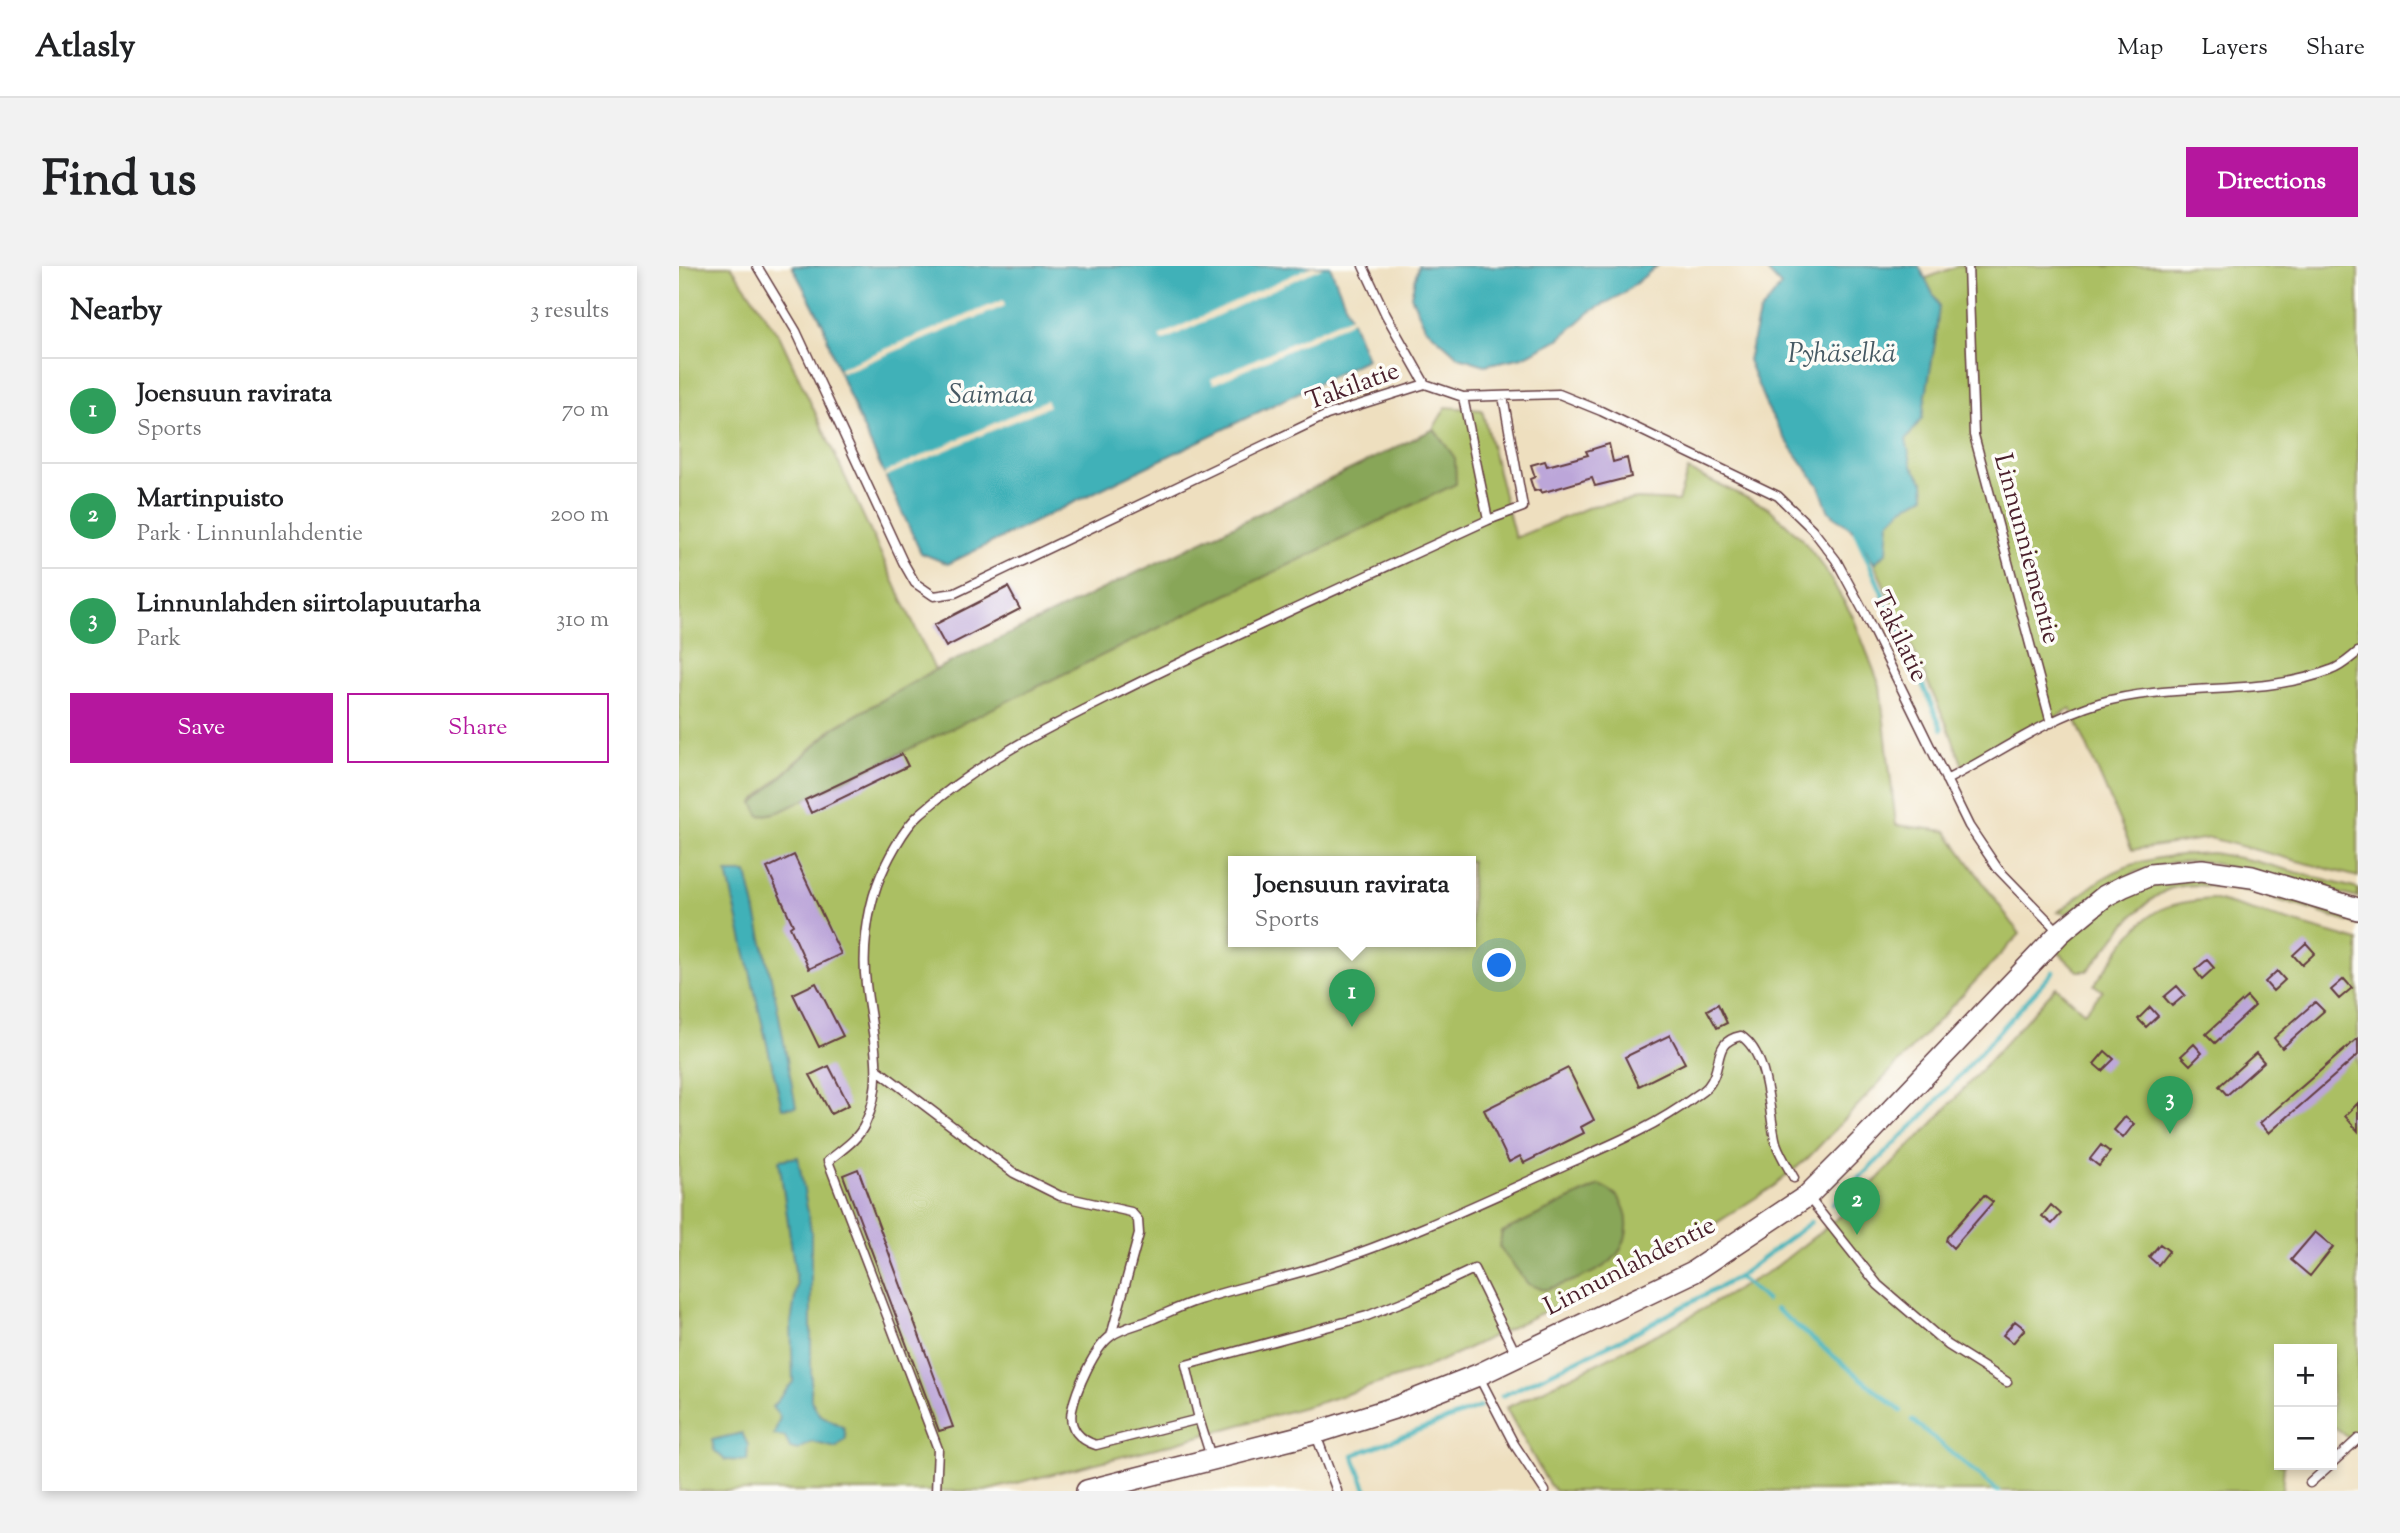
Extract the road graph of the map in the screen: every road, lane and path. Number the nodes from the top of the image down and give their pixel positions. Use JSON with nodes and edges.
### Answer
{"nodes":[{"id":1,"x":757,"y":266,"type":"edge"},
{"id":2,"x":1363,"y":266,"type":"edge"},
{"id":3,"x":1968,"y":266,"type":"edge"},
{"id":4,"x":1425,"y":384,"type":"junction"},
{"id":5,"x":1503,"y":396,"type":"junction"},
{"id":6,"x":1462,"y":397,"type":"junction"},
{"id":7,"x":1488,"y":520,"type":"junction"},
{"id":8,"x":2358,"y":653,"type":"edge"},
{"id":9,"x":2051,"y":723,"type":"junction"},
{"id":10,"x":1946,"y":780,"type":"junction"},
{"id":11,"x":2358,"y":909,"type":"edge"},
{"id":12,"x":2060,"y":933,"type":"junction"},
{"id":13,"x":877,"y":1070,"type":"junction"},
{"id":14,"x":1794,"y":1178,"type":"dead end"},
{"id":15,"x":1807,"y":1196,"type":"junction"},
{"id":16,"x":1111,"y":1336,"type":"junction"},
{"id":17,"x":1517,"y":1356,"type":"junction"},
{"id":18,"x":1478,"y":1375,"type":"junction"},
{"id":19,"x":2007,"y":1382,"type":"dead end"},
{"id":20,"x":1199,"y":1419,"type":"junction"},
{"id":21,"x":1315,"y":1433,"type":"junction"},
{"id":22,"x":2358,"y":1439,"type":"edge"},
{"id":23,"x":2337,"y":1458,"type":"edge"},
{"id":24,"x":1212,"y":1460,"type":"junction"},
{"id":25,"x":2324,"y":1470,"type":"edge"},
{"id":26,"x":2310,"y":1483,"type":"dead end"},
{"id":27,"x":936,"y":1491,"type":"edge"},
{"id":28,"x":1087,"y":1491,"type":"edge"},
{"id":29,"x":1337,"y":1491,"type":"edge"},
{"id":30,"x":1545,"y":1491,"type":"edge"}],
"edges":[{"from":1,"to":4,"type":"lane","name":"Takilatie"},
{"from":2,"to":4,"type":"lane"},
{"from":3,"to":9,"type":"lane","name":"Linnunniementie"},
{"from":4,"to":6,"type":"lane","name":"Takilatie"},
{"from":5,"to":6,"type":"lane","name":"Takilatie"},
{"from":5,"to":7,"type":"lane"},
{"from":5,"to":10,"type":"lane","name":"Takilatie"},
{"from":6,"to":7,"type":"lane"},
{"from":7,"to":13,"type":"lane"},
{"from":8,"to":9,"type":"lane"},
{"from":9,"to":10,"type":"lane"},
{"from":10,"to":12,"type":"lane","name":"Takilatie"},
{"from":11,"to":12,"type":"street","name":"Linnunlahdentie"},
{"from":12,"to":15,"type":"street","name":"Linnunlahdentie"},
{"from":13,"to":16,"type":"lane"},
{"from":13,"to":27,"type":"lane"},
{"from":14,"to":16,"type":"lane"},
{"from":15,"to":17,"type":"street","name":"Linnunlahdentie"},
{"from":15,"to":19,"type":"lane"},
{"from":16,"to":20,"type":"lane"},
{"from":17,"to":18,"type":"street","name":"Linnunlahdentie"},
{"from":17,"to":20,"type":"lane"},
{"from":18,"to":21,"type":"street","name":"Linnunlahdentie"},
{"from":18,"to":30,"type":"lane"},
{"from":20,"to":24,"type":"lane"},
{"from":21,"to":24,"type":"street","name":"Linnunlahdentie"},
{"from":21,"to":29,"type":"lane"},
{"from":22,"to":23,"type":"lane"},
{"from":24,"to":28,"type":"street","name":"Linnunlahdentie"},
{"from":25,"to":26,"type":"lane"}]}
